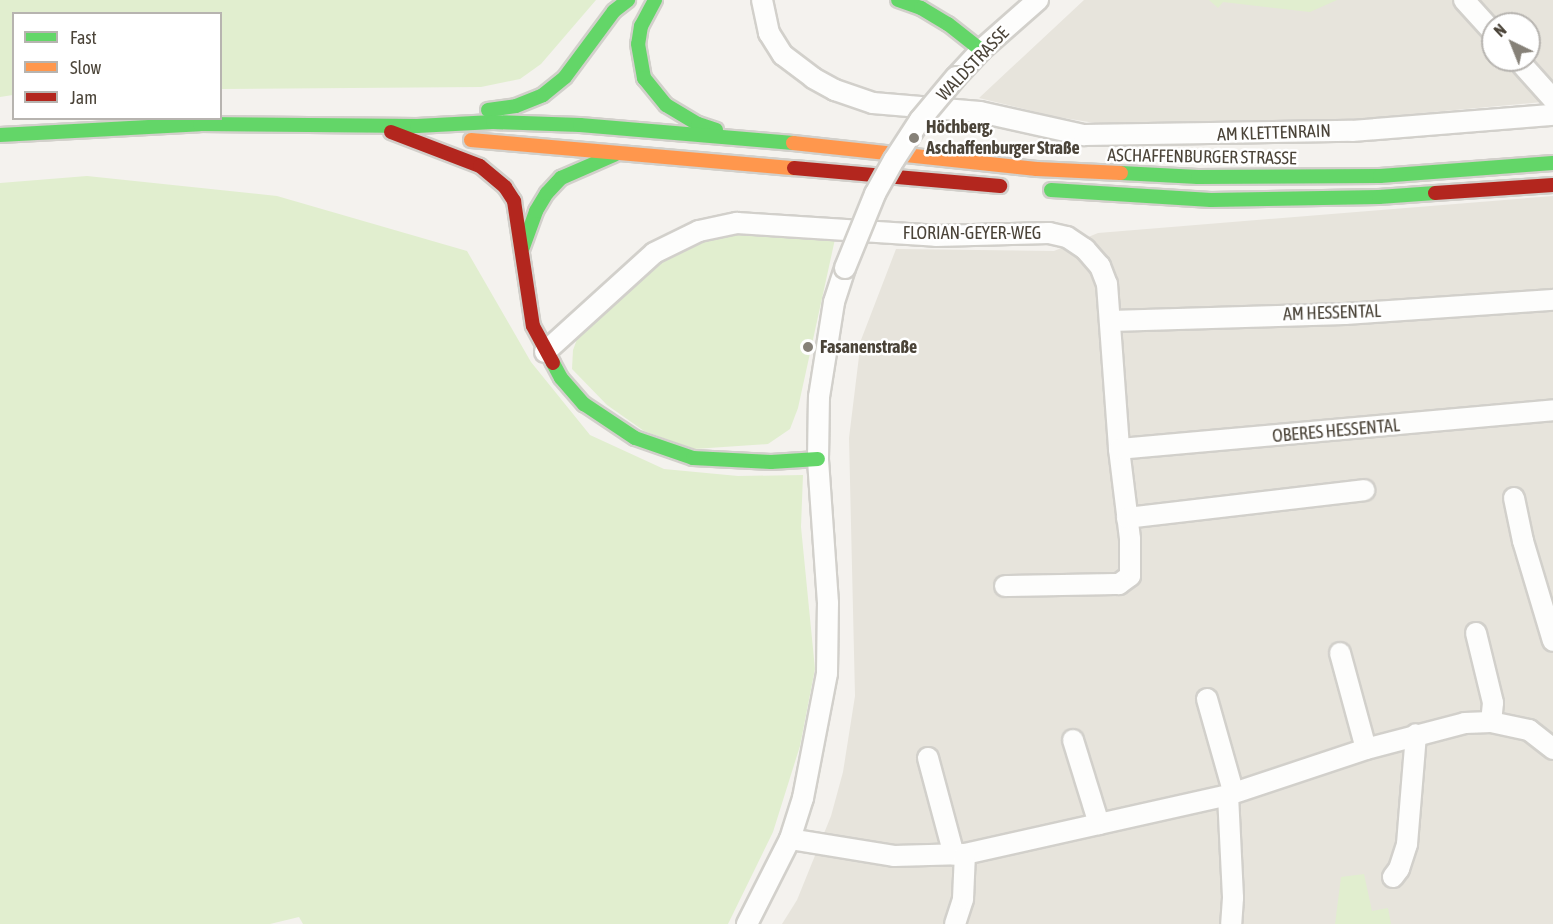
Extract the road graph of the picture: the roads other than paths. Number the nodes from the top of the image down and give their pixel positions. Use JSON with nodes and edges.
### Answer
{"nodes":[{"id":1,"x":627,"y":0,"type":"edge"},
{"id":2,"x":655,"y":0,"type":"edge"},
{"id":3,"x":762,"y":0,"type":"edge"},
{"id":4,"x":898,"y":0,"type":"edge"},
{"id":5,"x":1038,"y":0,"type":"edge"},
{"id":6,"x":1464,"y":0,"type":"edge"},
{"id":7,"x":1481,"y":19,"type":"edge"},
{"id":8,"x":981,"y":50,"type":"junction"},
{"id":9,"x":1529,"y":72,"type":"edge"},
{"id":10,"x":1553,"y":99,"type":"edge"},
{"id":11,"x":1553,"y":115,"type":"edge"},
{"id":12,"x":369,"y":124,"type":"junction"},
{"id":13,"x":417,"y":126,"type":"junction"},
{"id":14,"x":0,"y":135,"type":"edge"},
{"id":15,"x":744,"y":140,"type":"junction"},
{"id":16,"x":621,"y":153,"type":"junction"},
{"id":17,"x":1553,"y":163,"type":"edge"},
{"id":18,"x":1553,"y":185,"type":"edge"},
{"id":19,"x":1012,"y":187,"type":"dead end"},
{"id":20,"x":1034,"y":189,"type":"dead end"},
{"id":21,"x":523,"y":250,"type":"junction"},
{"id":22,"x":1553,"y":300,"type":"edge"},
{"id":23,"x":1111,"y":321,"type":"junction"},
{"id":24,"x":545,"y":352,"type":"junction"},
{"id":25,"x":1553,"y":410,"type":"edge"},
{"id":26,"x":1119,"y":450,"type":"junction"},
{"id":27,"x":818,"y":459,"type":"junction"},
{"id":28,"x":1364,"y":490,"type":"dead end"},
{"id":29,"x":1514,"y":498,"type":"dead end"},
{"id":30,"x":1127,"y":518,"type":"junction"},
{"id":31,"x":1005,"y":586,"type":"dead end"},
{"id":32,"x":1476,"y":633,"type":"dead end"},
{"id":33,"x":1553,"y":642,"type":"edge"},
{"id":34,"x":1340,"y":653,"type":"dead end"},
{"id":35,"x":1207,"y":699,"type":"dead end"},
{"id":36,"x":1491,"y":722,"type":"junction"},
{"id":37,"x":1553,"y":726,"type":"edge"},
{"id":38,"x":1529,"y":730,"type":"junction"},
{"id":39,"x":1416,"y":734,"type":"junction"},
{"id":40,"x":1073,"y":740,"type":"dead end"},
{"id":41,"x":1366,"y":749,"type":"junction"},
{"id":42,"x":1553,"y":749,"type":"edge"},
{"id":43,"x":928,"y":758,"type":"dead end"},
{"id":44,"x":1231,"y":793,"type":"junction"},
{"id":45,"x":1099,"y":824,"type":"junction"},
{"id":46,"x":790,"y":839,"type":"junction"},
{"id":47,"x":960,"y":855,"type":"junction"},
{"id":48,"x":1393,"y":877,"type":"dead end"},
{"id":49,"x":747,"y":924,"type":"edge"},
{"id":50,"x":955,"y":924,"type":"edge"},
{"id":51,"x":1231,"y":924,"type":"edge"}],
"edges":[{"from":1,"to":13,"type":"main road"},
{"from":2,"to":15,"type":"main road"},
{"from":3,"to":11,"type":"street","name":"AM KLETTENRAIN"},
{"from":4,"to":8,"type":"main road"},
{"from":5,"to":8,"type":"street","name":"WALDSTRASSE"},
{"from":6,"to":7,"type":"street"},
{"from":8,"to":27,"type":"street","name":"WALDSTRASSE","bridge":true},
{"from":9,"to":10,"type":"street"},
{"from":12,"to":13,"type":"main road"},
{"from":12,"to":14,"type":"main road"},
{"from":12,"to":21,"type":"main road"},
{"from":13,"to":15,"type":"main road"},
{"from":13,"to":16,"type":"main road"},
{"from":15,"to":17,"type":"main road","name":"ASCHAFFENBURGER STRASSE"},
{"from":16,"to":19,"type":"main road"},
{"from":16,"to":21,"type":"main road"},
{"from":18,"to":20,"type":"main road"},
{"from":21,"to":24,"type":"main road"},
{"from":22,"to":23,"type":"street","name":"AM HESSENTAL"},
{"from":23,"to":24,"type":"street","name":"FLORIAN-GEYER-WEG"},
{"from":23,"to":26,"type":"street","name":"FLORIAN-GEYER-WEG"},
{"from":24,"to":27,"type":"main road"},
{"from":25,"to":26,"type":"street","name":"OBERES HESSENTAL"},
{"from":26,"to":30,"type":"street","name":"FLORIAN-GEYER-WEG"},
{"from":27,"to":46,"type":"street"},
{"from":28,"to":30,"type":"street"},
{"from":29,"to":33,"type":"street"},
{"from":30,"to":31,"type":"street","name":"FLORIAN-GEYER-WEG"},
{"from":32,"to":36,"type":"street"},
{"from":34,"to":41,"type":"street"},
{"from":35,"to":44,"type":"street"},
{"from":36,"to":38,"type":"street"},
{"from":36,"to":39,"type":"street"},
{"from":37,"to":38,"type":"street"},
{"from":38,"to":42,"type":"street"},
{"from":39,"to":41,"type":"street"},
{"from":39,"to":48,"type":"street"},
{"from":40,"to":45,"type":"street"},
{"from":41,"to":44,"type":"street"},
{"from":43,"to":47,"type":"street"},
{"from":44,"to":45,"type":"street"},
{"from":44,"to":51,"type":"street"},
{"from":45,"to":47,"type":"street"},
{"from":46,"to":47,"type":"street"},
{"from":46,"to":49,"type":"street"},
{"from":47,"to":50,"type":"street"}]}
